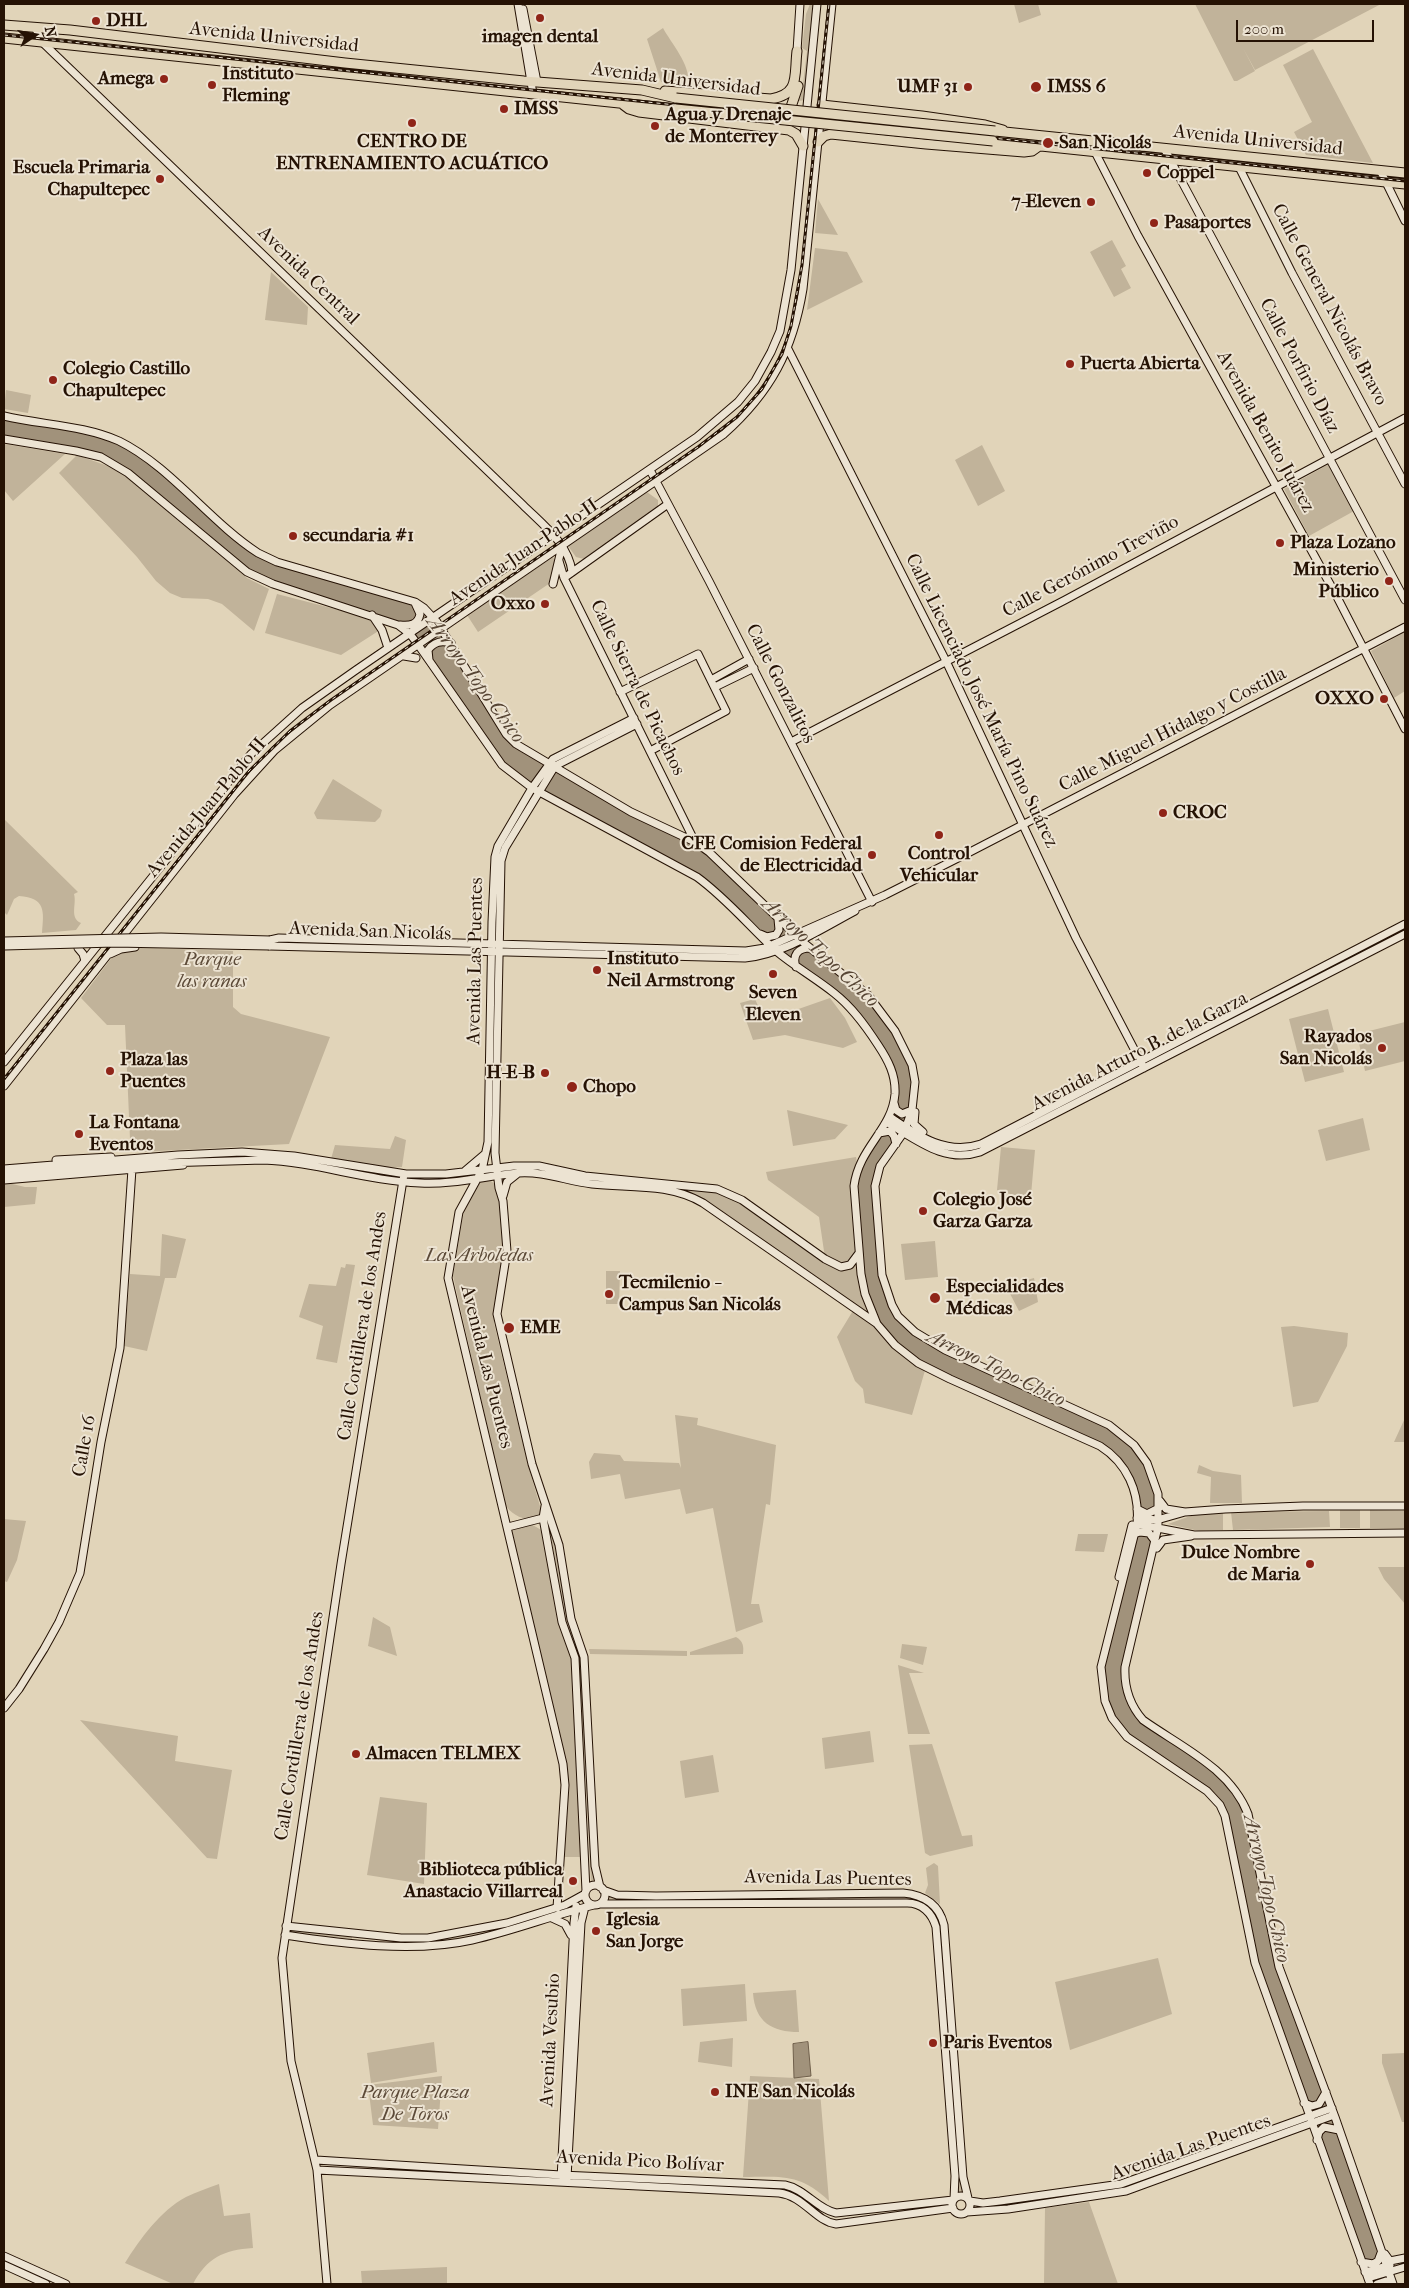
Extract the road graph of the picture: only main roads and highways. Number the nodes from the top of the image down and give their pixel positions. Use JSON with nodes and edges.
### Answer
{"nodes":[{"id":1,"x":4,"y":25,"type":"edge"},
{"id":2,"x":4,"y":38,"type":"edge"},
{"id":3,"x":642,"y":90,"type":"junction"},
{"id":4,"x":771,"y":99,"type":"junction"},
{"id":5,"x":621,"y":102,"type":"junction"},
{"id":6,"x":822,"y":105,"type":"road end"},
{"id":7,"x":858,"y":108,"type":"junction"},
{"id":8,"x":764,"y":128,"type":"junction"},
{"id":9,"x":775,"y":129,"type":"junction"},
{"id":10,"x":1010,"y":132,"type":"junction"},
{"id":11,"x":858,"y":137,"type":"junction"},
{"id":12,"x":818,"y":142,"type":"road end"},
{"id":13,"x":802,"y":146,"type":"road end"},
{"id":14,"x":1039,"y":146,"type":"junction"},
{"id":15,"x":1405,"y":173,"type":"edge"},
{"id":16,"x":1405,"y":184,"type":"edge"}],
"edges":[{"from":1,"to":3,"type":"highway","name":"Avenida Universidad"},
{"from":2,"to":5,"type":"highway","name":"Avenida Universidad"},
{"from":3,"to":4,"type":"highway"},
{"from":3,"to":10,"type":"highway","name":"Avenida Universidad","bridge":true},
{"from":4,"to":8,"type":"highway"},
{"from":4,"to":9,"type":"highway"},
{"from":5,"to":8,"type":"highway"},
{"from":5,"to":14,"type":"highway","name":"Avenida Universidad","bridge":true},
{"from":6,"to":7,"type":"highway"},
{"from":7,"to":10,"type":"highway"},
{"from":7,"to":11,"type":"highway"},
{"from":8,"to":9,"type":"highway"},
{"from":9,"to":13,"type":"highway"},
{"from":10,"to":15,"type":"highway","name":"Avenida Universidad"},
{"from":11,"to":12,"type":"highway"},
{"from":11,"to":14,"type":"highway"},
{"from":14,"to":16,"type":"highway","name":"Avenida Universidad"}]}
